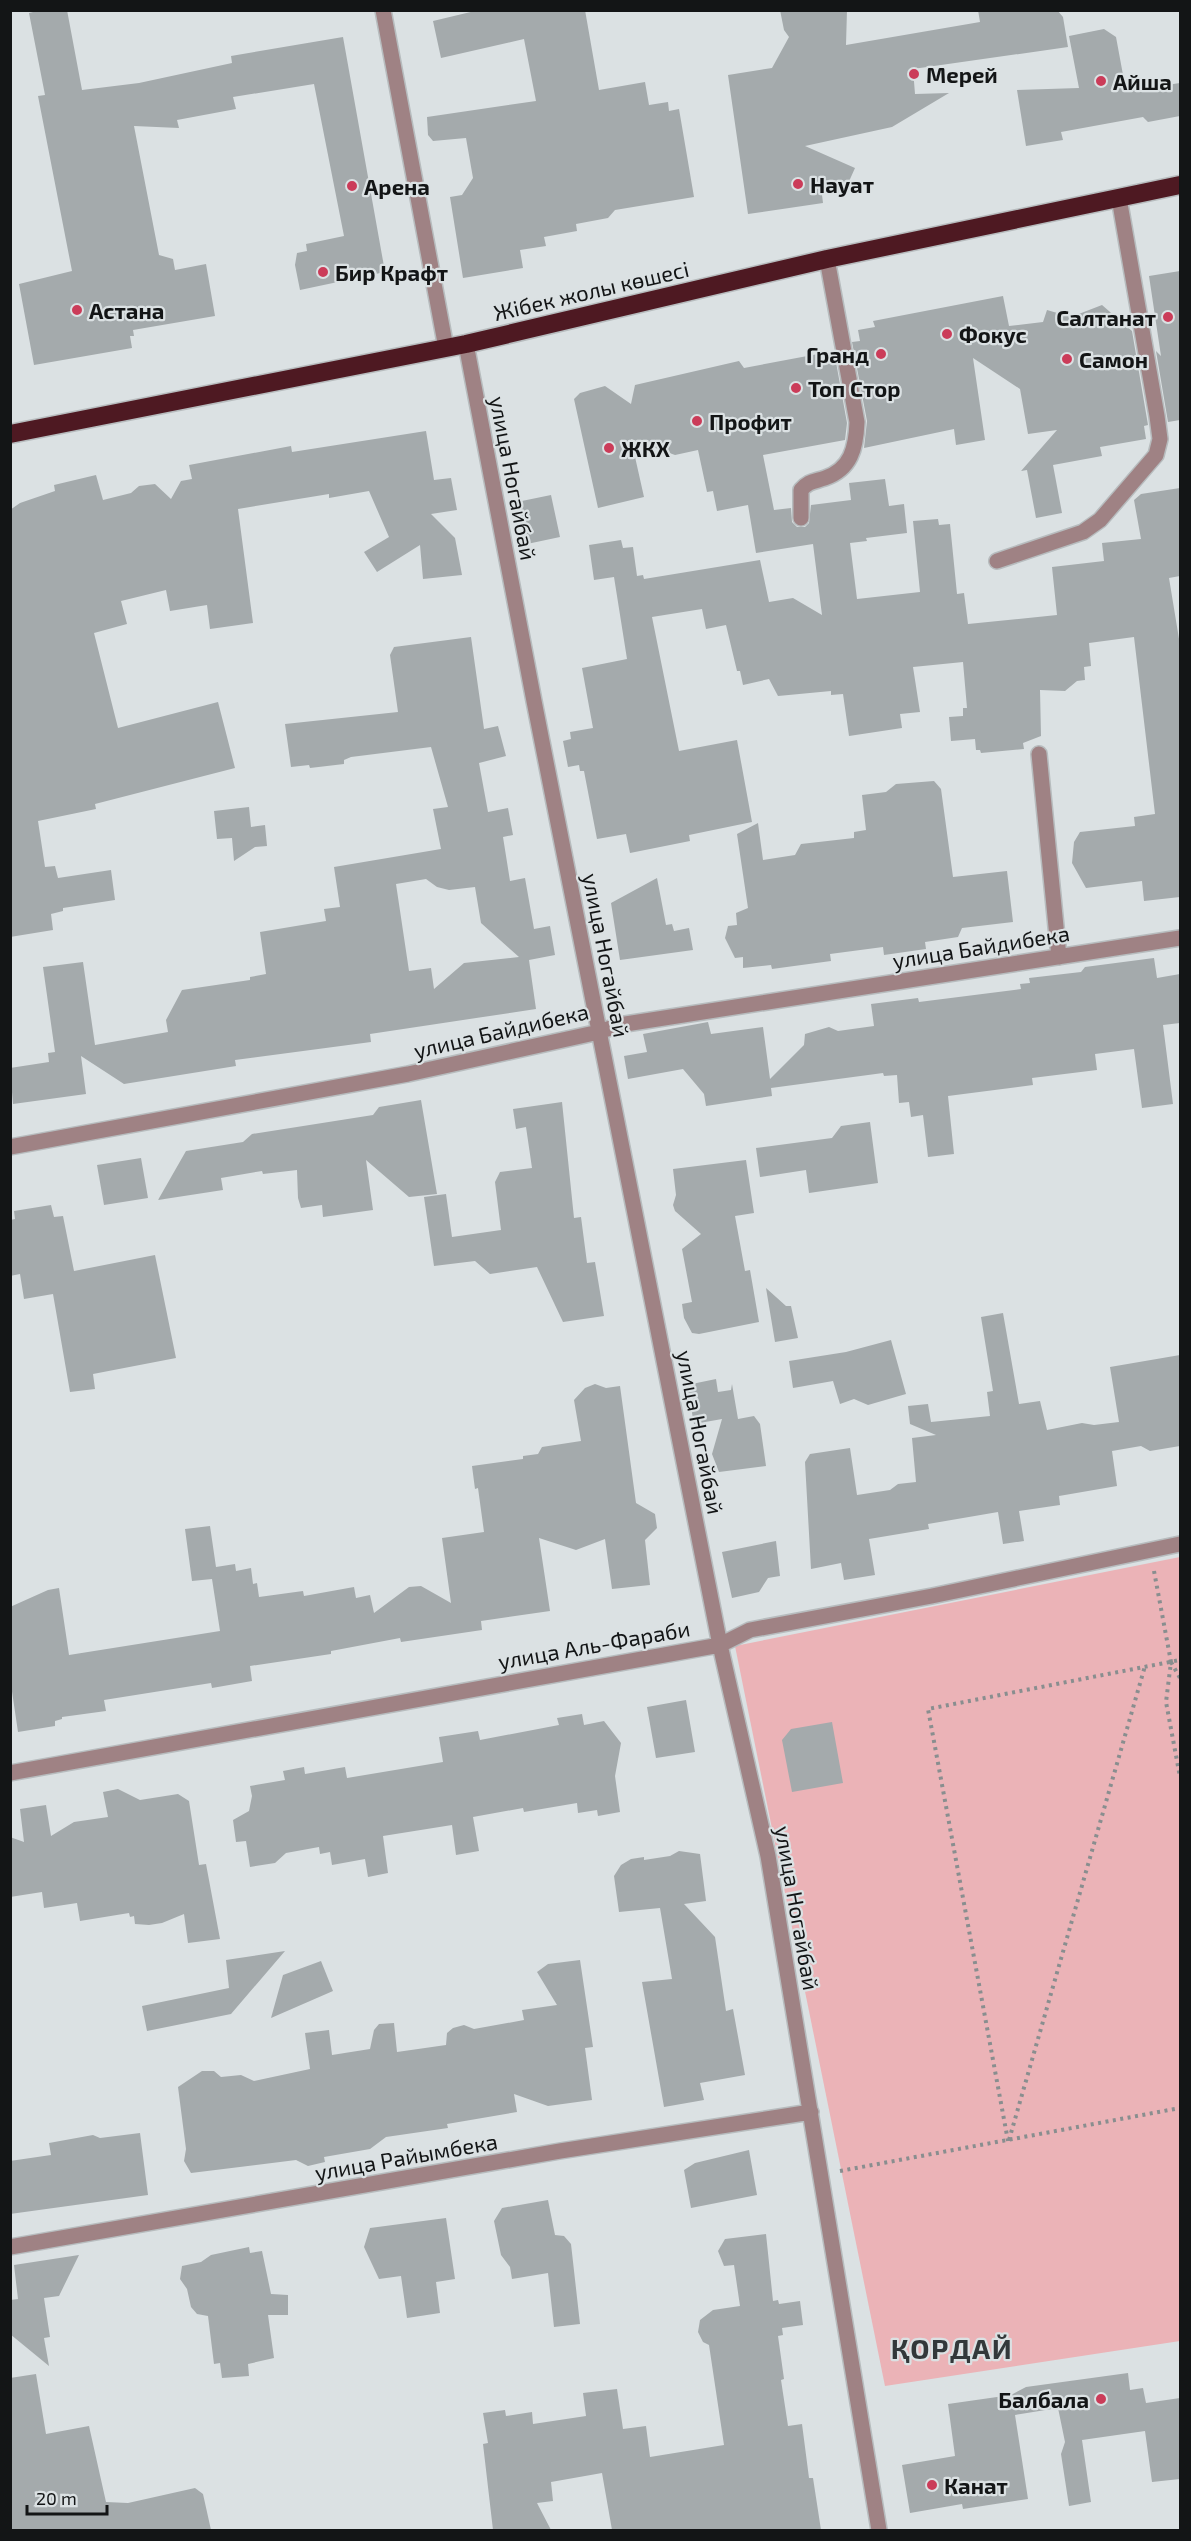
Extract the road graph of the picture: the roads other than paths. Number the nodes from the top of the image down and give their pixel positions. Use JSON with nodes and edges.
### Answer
{"nodes":[{"id":1,"x":383,"y":10,"type":"edge"},
{"id":2,"x":1180,"y":185,"type":"edge"},
{"id":3,"x":1119,"y":198,"type":"junction"},
{"id":4,"x":827,"y":259,"type":"junction"},
{"id":5,"x":466,"y":344,"type":"junction"},
{"id":6,"x":446,"y":348,"type":"junction"},
{"id":7,"x":10,"y":434,"type":"edge"},
{"id":8,"x":801,"y":518,"type":"dead end"},
{"id":9,"x":997,"y":561,"type":"dead end"},
{"id":10,"x":1039,"y":754,"type":"dead end"},
{"id":11,"x":1180,"y":938,"type":"edge"},
{"id":12,"x":1059,"y":957,"type":"junction"},
{"id":13,"x":599,"y":1032,"type":"junction"},
{"id":14,"x":10,"y":1147,"type":"edge"},
{"id":15,"x":1180,"y":1544,"type":"edge"},
{"id":16,"x":720,"y":1645,"type":"junction"},
{"id":17,"x":10,"y":1773,"type":"edge"},
{"id":18,"x":811,"y":2112,"type":"junction"},
{"id":19,"x":10,"y":2247,"type":"edge"},
{"id":20,"x":879,"y":2530,"type":"edge"}],
"edges":[{"from":1,"to":6,"type":"street"},
{"from":2,"to":3,"type":"highway","name":"Жібек жолы көшесі"},
{"from":3,"to":4,"type":"highway","name":"Жібек жолы көшесі"},
{"from":3,"to":9,"type":"street"},
{"from":4,"to":5,"type":"highway","name":"Жібек жолы көшесі"},
{"from":4,"to":8,"type":"street"},
{"from":5,"to":6,"type":"highway","name":"Жібек жолы көшесі"},
{"from":5,"to":13,"type":"street","name":"улица Ногайбай"},
{"from":6,"to":7,"type":"highway","name":"Жібек жолы көшесі"},
{"from":10,"to":12,"type":"street"},
{"from":11,"to":12,"type":"street","name":"улица Байдибека"},
{"from":12,"to":13,"type":"street","name":"улица Байдибека"},
{"from":13,"to":14,"type":"street","name":"улица Байдибека"},
{"from":13,"to":16,"type":"street","name":"улица Ногайбай"},
{"from":15,"to":16,"type":"street","name":"улица Аль-Фараби"},
{"from":16,"to":17,"type":"street","name":"улица Аль-Фараби"},
{"from":16,"to":18,"type":"street","name":"улица Ногайбай"},
{"from":18,"to":19,"type":"street","name":"улица Райымбека"},
{"from":18,"to":20,"type":"street","name":"улица Ногайбай"}]}
